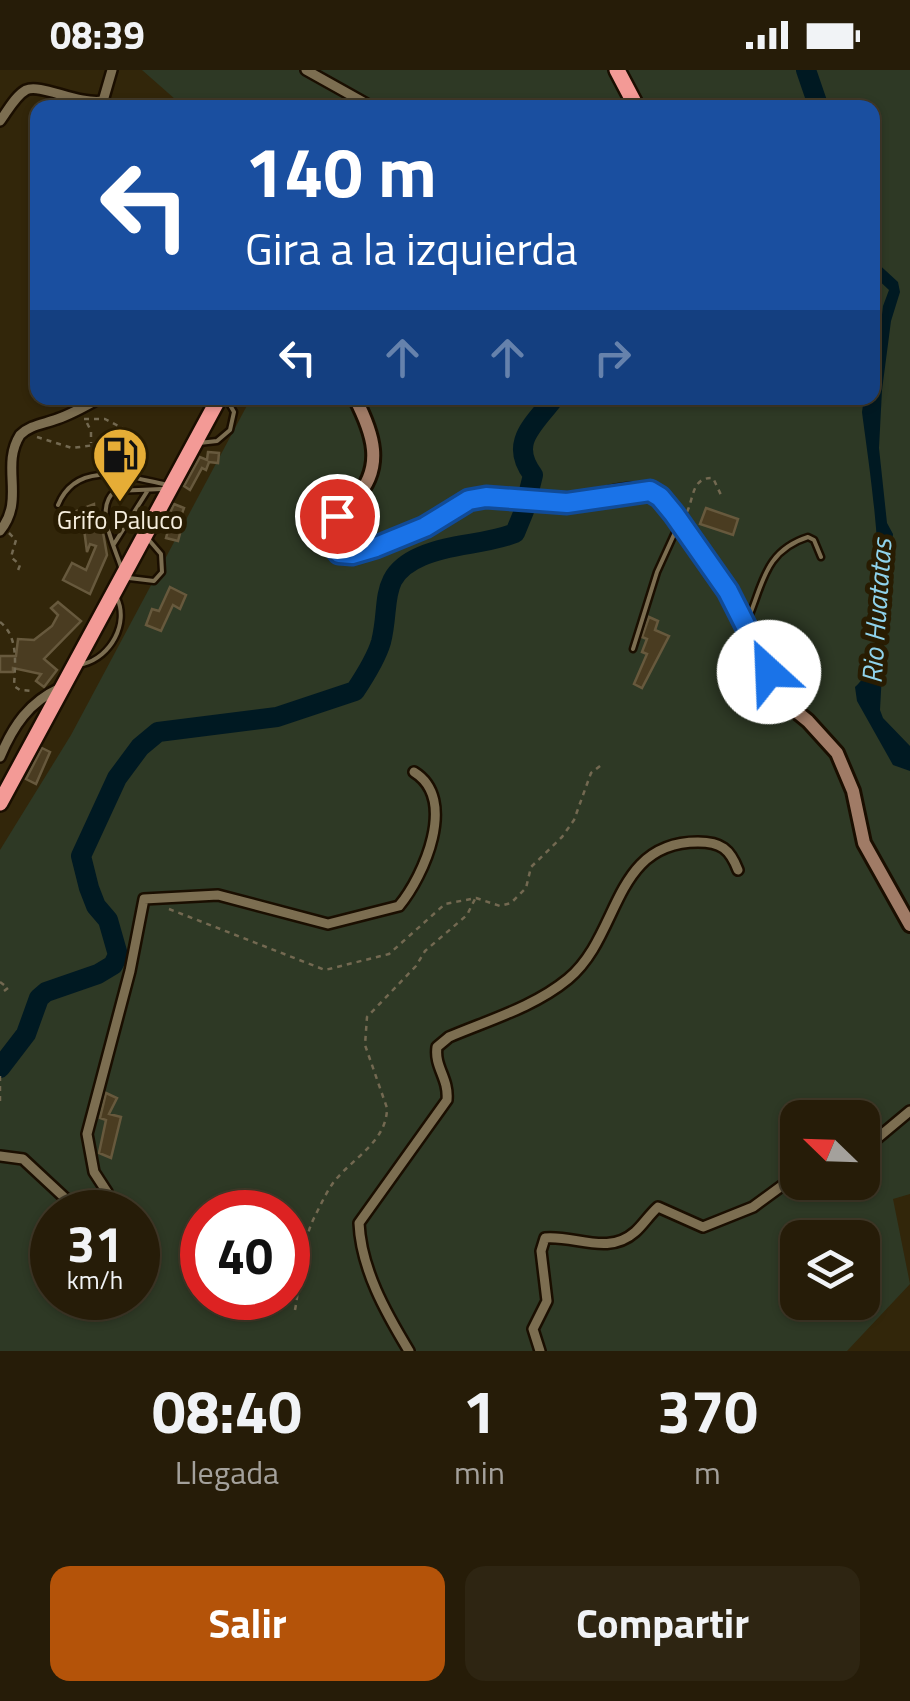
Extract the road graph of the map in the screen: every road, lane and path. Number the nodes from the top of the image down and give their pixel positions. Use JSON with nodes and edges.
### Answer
{"nodes":[{"id":1,"x":112,"y":70,"type":"edge"},
{"id":2,"x":306,"y":70,"type":"edge"},
{"id":3,"x":617,"y":70,"type":"edge"},
{"id":4,"x":90,"y":100,"type":"edge"},
{"id":5,"x":103,"y":100,"type":"edge"},
{"id":6,"x":360,"y":100,"type":"edge"},
{"id":7,"x":633,"y":100,"type":"edge"},
{"id":8,"x":0,"y":121,"type":"edge"},
{"id":9,"x":87,"y":405,"type":"edge"},
{"id":10,"x":218,"y":405,"type":"edge"},
{"id":11,"x":228,"y":405,"type":"edge"},
{"id":12,"x":357,"y":405,"type":"edge"},
{"id":13,"x":78,"y":410,"type":"junction"},
{"id":14,"x":86,"y":420,"type":"junction"},
{"id":15,"x":126,"y":430,"type":"dead end"},
{"id":16,"x":20,"y":434,"type":"junction"},
{"id":17,"x":194,"y":444,"type":"junction"},
{"id":18,"x":90,"y":445,"type":"junction"},
{"id":19,"x":127,"y":455,"type":"dead end"},
{"id":20,"x":172,"y":486,"type":"junction"},
{"id":21,"x":148,"y":490,"type":"junction"},
{"id":22,"x":721,"y":495,"type":"dead end"},
{"id":23,"x":58,"y":505,"type":"dead end"},
{"id":24,"x":680,"y":524,"type":"junction"},
{"id":25,"x":2,"y":530,"type":"edge"},
{"id":26,"x":145,"y":537,"type":"junction"},
{"id":27,"x":114,"y":544,"type":"junction"},
{"id":28,"x":821,"y":557,"type":"dead end"},
{"id":29,"x":17,"y":573,"type":"dead end"},
{"id":30,"x":124,"y":576,"type":"junction"},
{"id":31,"x":0,"y":622,"type":"edge"},
{"id":32,"x":746,"y":624,"type":"junction"},
{"id":33,"x":633,"y":649,"type":"dead end"},
{"id":34,"x":63,"y":688,"type":"junction"},
{"id":35,"x":40,"y":691,"type":"dead end"},
{"id":36,"x":0,"y":757,"type":"edge"},
{"id":37,"x":414,"y":772,"type":"dead end"},
{"id":38,"x":0,"y":803,"type":"edge"},
{"id":39,"x":738,"y":870,"type":"dead end"},
{"id":40,"x":476,"y":898,"type":"dead end"},
{"id":41,"x":910,"y":925,"type":"edge"},
{"id":42,"x":0,"y":982,"type":"edge"},
{"id":43,"x":0,"y":994,"type":"edge"},
{"id":44,"x":0,"y":1076,"type":"edge"},
{"id":45,"x":0,"y":1086,"type":"edge"},
{"id":46,"x":0,"y":1106,"type":"edge"},
{"id":47,"x":910,"y":1111,"type":"edge"},
{"id":48,"x":880,"y":1136,"type":"edge"},
{"id":49,"x":0,"y":1156,"type":"edge"},
{"id":50,"x":780,"y":1187,"type":"edge"},
{"id":51,"x":56,"y":1190,"type":"edge"},
{"id":52,"x":106,"y":1190,"type":"edge"},
{"id":53,"x":310,"y":1227,"type":"edge"},
{"id":54,"x":409,"y":1351,"type":"edge"},
{"id":55,"x":540,"y":1351,"type":"edge"}],
"edges":[{"from":1,"to":5,"type":"street"},
{"from":2,"to":6,"type":"street"},
{"from":3,"to":7,"type":"highway"},
{"from":4,"to":8,"type":"street"},
{"from":9,"to":13,"type":"street"},
{"from":10,"to":17,"type":"highway"},
{"from":11,"to":17,"type":"lane"},
{"from":12,"to":24,"type":"street"},
{"from":13,"to":14,"type":"path"},
{"from":13,"to":16,"type":"street"},
{"from":14,"to":15,"type":"path"},
{"from":14,"to":18,"type":"path"},
{"from":16,"to":18,"type":"path"},
{"from":16,"to":25,"type":"street"},
{"from":17,"to":20,"type":"highway"},
{"from":18,"to":19,"type":"path"},
{"from":20,"to":21,"type":"lane"},
{"from":20,"to":23,"type":"lane"},
{"from":20,"to":26,"type":"highway"},
{"from":21,"to":27,"type":"lane"},
{"from":21,"to":27,"type":"lane"},
{"from":22,"to":24,"type":"path"},
{"from":24,"to":32,"type":"street"},
{"from":24,"to":33,"type":"lane"},
{"from":25,"to":29,"type":"path"},
{"from":26,"to":30,"type":"highway"},
{"from":26,"to":30,"type":"lane"},
{"from":27,"to":30,"type":"lane"},
{"from":28,"to":32,"type":"lane"},
{"from":30,"to":34,"type":"highway"},
{"from":31,"to":35,"type":"path"},
{"from":32,"to":41,"type":"street"},
{"from":34,"to":36,"type":"street"},
{"from":34,"to":38,"type":"highway"},
{"from":37,"to":52,"type":"street"},
{"from":39,"to":54,"type":"street"},
{"from":40,"to":53,"type":"path"},
{"from":42,"to":43,"type":"path"},
{"from":44,"to":45,"type":"path"},
{"from":45,"to":46,"type":"path"},
{"from":47,"to":48,"type":"street"},
{"from":49,"to":51,"type":"street"},
{"from":50,"to":55,"type":"street"}]}
